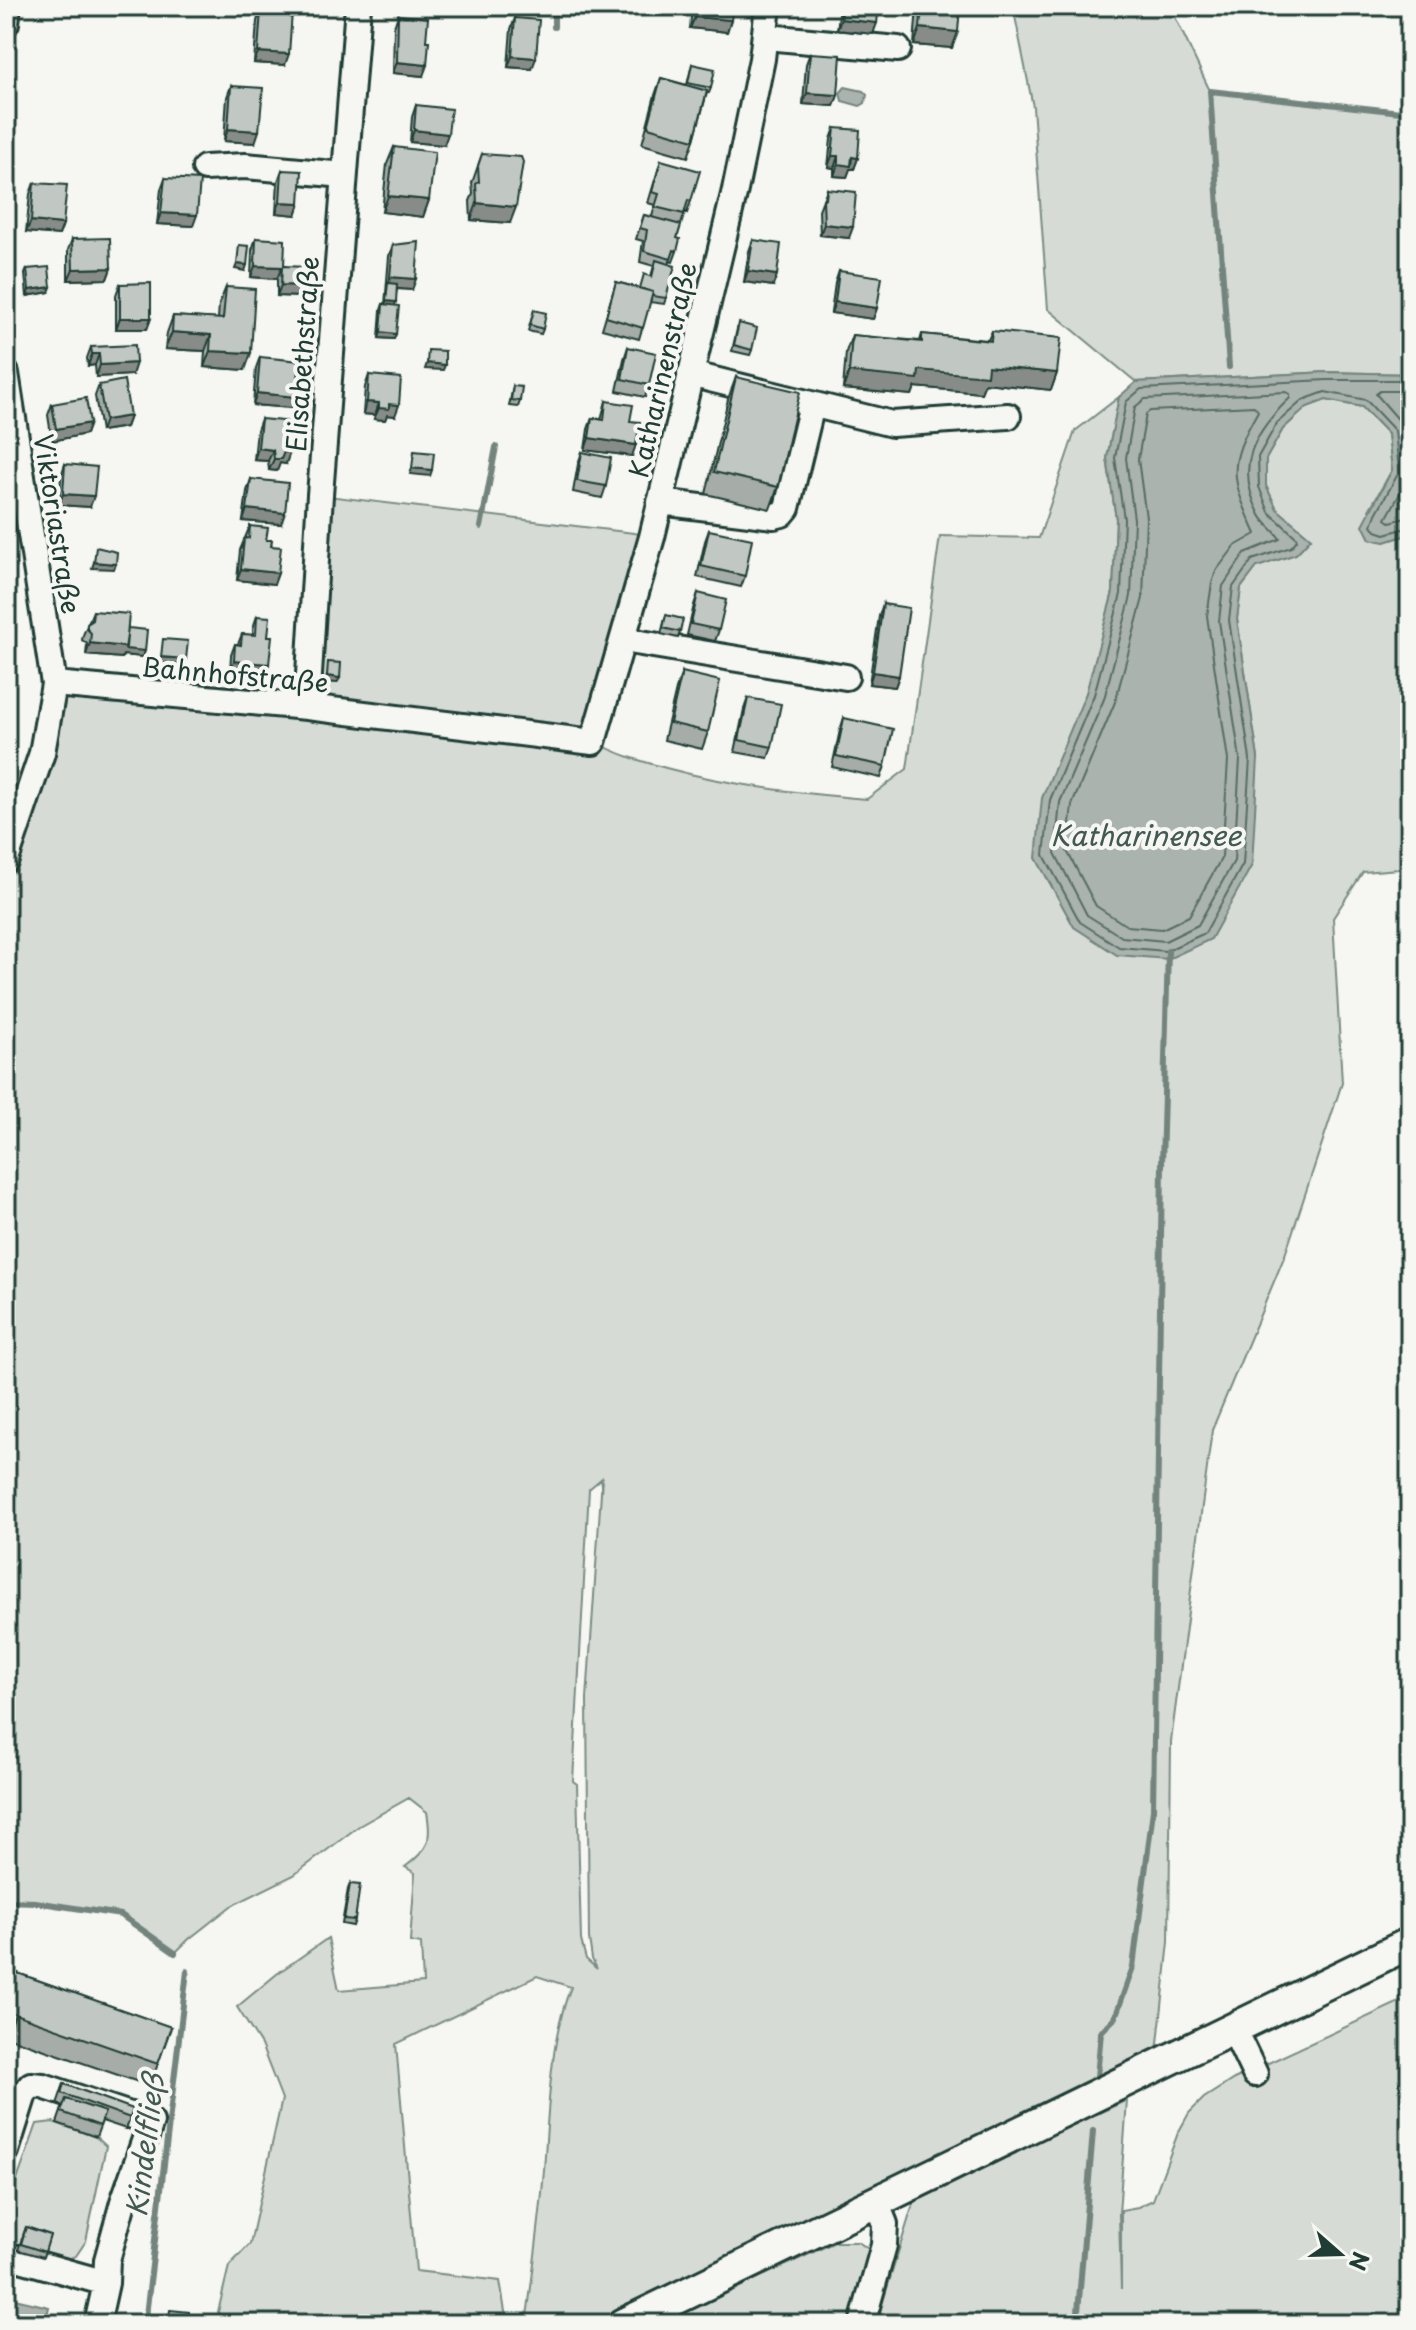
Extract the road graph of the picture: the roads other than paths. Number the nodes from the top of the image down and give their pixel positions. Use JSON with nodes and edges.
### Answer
{"nodes":[{"id":1,"x":8,"y":6,"type":"edge"},
{"id":2,"x":358,"y":6,"type":"edge"},
{"id":3,"x":768,"y":6,"type":"edge"},
{"id":4,"x":6,"y":23,"type":"edge"},
{"id":5,"x":766,"y":37,"type":"junction"},
{"id":6,"x":898,"y":49,"type":"dead end"},
{"id":7,"x":205,"y":168,"type":"dead end"},
{"id":8,"x":344,"y":175,"type":"junction"},
{"id":9,"x":6,"y":373,"type":"edge"},
{"id":10,"x":690,"y":374,"type":"junction"},
{"id":11,"x":812,"y":405,"type":"junction"},
{"id":12,"x":1008,"y":416,"type":"dead end"},
{"id":13,"x":660,"y":502,"type":"junction"},
{"id":14,"x":623,"y":640,"type":"junction"},
{"id":15,"x":846,"y":677,"type":"dead end"},
{"id":16,"x":54,"y":684,"type":"junction"},
{"id":17,"x":307,"y":707,"type":"junction"},
{"id":18,"x":593,"y":742,"type":"joint"},
{"id":19,"x":6,"y":860,"type":"edge"},
{"id":20,"x":1410,"y":1943,"type":"edge"},
{"id":21,"x":1233,"y":2028,"type":"junction"},
{"id":22,"x":1255,"y":2074,"type":"dead end"},
{"id":23,"x":6,"y":2151,"type":"edge"},
{"id":24,"x":876,"y":2201,"type":"junction"},
{"id":25,"x":6,"y":2255,"type":"edge"},
{"id":26,"x":106,"y":2283,"type":"junction"},
{"id":27,"x":97,"y":2324,"type":"edge"},
{"id":28,"x":624,"y":2324,"type":"edge"},
{"id":29,"x":862,"y":2324,"type":"edge"}],
"edges":[{"from":1,"to":4,"type":"street"},
{"from":2,"to":8,"type":"street","name":"Elisabethstraße"},
{"from":3,"to":5,"type":"street","name":"Katharinenstraße"},
{"from":5,"to":6,"type":"street"},
{"from":5,"to":10,"type":"street","name":"Katharinenstraße"},
{"from":7,"to":8,"type":"street"},
{"from":8,"to":17,"type":"street","name":"Elisabethstraße"},
{"from":9,"to":16,"type":"street","name":"Viktoriastraße"},
{"from":10,"to":11,"type":"street"},
{"from":10,"to":13,"type":"street","name":"Katharinenstraße"},
{"from":11,"to":12,"type":"street"},
{"from":11,"to":13,"type":"street"},
{"from":13,"to":14,"type":"street","name":"Katharinenstraße"},
{"from":14,"to":15,"type":"street"},
{"from":14,"to":18,"type":"street","name":"Katharinenstraße"},
{"from":16,"to":17,"type":"street","name":"Bahnhofstraße"},
{"from":16,"to":19,"type":"street"},
{"from":17,"to":18,"type":"street","name":"Bahnhofstraße"},
{"from":20,"to":21,"type":"main road"},
{"from":21,"to":22,"type":"street"},
{"from":21,"to":24,"type":"main road"},
{"from":23,"to":26,"type":"street"},
{"from":24,"to":28,"type":"main road"},
{"from":24,"to":29,"type":"street"},
{"from":25,"to":26,"type":"street"},
{"from":26,"to":27,"type":"street"}]}
